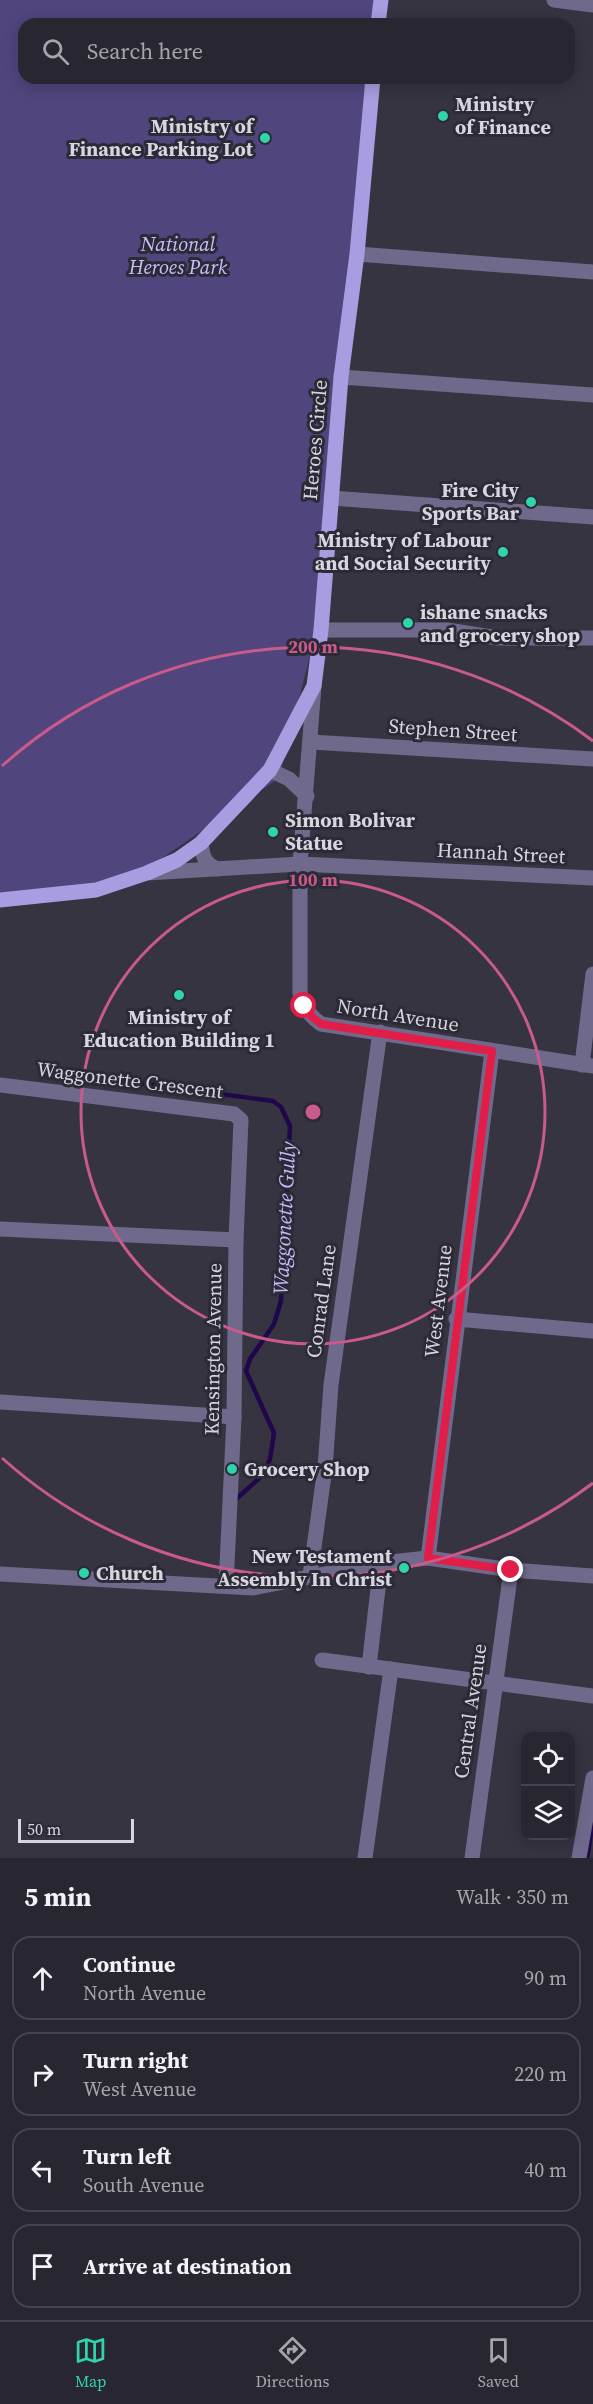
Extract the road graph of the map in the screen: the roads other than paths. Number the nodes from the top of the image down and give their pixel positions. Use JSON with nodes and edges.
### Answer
{"nodes":[{"id":1,"x":381,"y":0,"type":"edge"},
{"id":2,"x":554,"y":0,"type":"edge"},
{"id":3,"x":593,"y":5,"type":"edge"},
{"id":4,"x":379,"y":18,"type":"edge"},
{"id":5,"x":372,"y":84,"type":"edge"},
{"id":6,"x":357,"y":254,"type":"junction"},
{"id":7,"x":593,"y":272,"type":"edge"},
{"id":8,"x":341,"y":377,"type":"junction"},
{"id":9,"x":593,"y":395,"type":"edge"},
{"id":10,"x":331,"y":498,"type":"junction"},
{"id":11,"x":593,"y":517,"type":"edge"},
{"id":12,"x":321,"y":630,"type":"junction"},
{"id":13,"x":593,"y":639,"type":"edge"},
{"id":14,"x":314,"y":686,"type":"junction"},
{"id":15,"x":311,"y":742,"type":"junction"},
{"id":16,"x":593,"y":759,"type":"edge"},
{"id":17,"x":270,"y":770,"type":"junction"},
{"id":18,"x":307,"y":796,"type":"junction"},
{"id":19,"x":201,"y":843,"type":"junction"},
{"id":20,"x":300,"y":864,"type":"junction"},
{"id":21,"x":217,"y":869,"type":"junction"},
{"id":22,"x":147,"y":873,"type":"junction"},
{"id":23,"x":593,"y":878,"type":"edge"},
{"id":24,"x":0,"y":900,"type":"edge"},
{"id":25,"x":593,"y":974,"type":"edge"},
{"id":26,"x":380,"y":1032,"type":"junction"},
{"id":27,"x":492,"y":1051,"type":"junction"},
{"id":28,"x":588,"y":1065,"type":"edge"},
{"id":29,"x":0,"y":1085,"type":"edge"},
{"id":30,"x":0,"y":1229,"type":"edge"},
{"id":31,"x":236,"y":1240,"type":"junction"},
{"id":32,"x":456,"y":1319,"type":"junction"},
{"id":33,"x":593,"y":1331,"type":"edge"},
{"id":34,"x":0,"y":1402,"type":"edge"},
{"id":35,"x":234,"y":1417,"type":"junction"},
{"id":36,"x":428,"y":1558,"type":"junction"},
{"id":37,"x":381,"y":1563,"type":"junction"},
{"id":38,"x":511,"y":1570,"type":"junction"},
{"id":39,"x":0,"y":1574,"type":"edge"},
{"id":40,"x":310,"y":1576,"type":"junction"},
{"id":41,"x":593,"y":1576,"type":"edge"},
{"id":42,"x":226,"y":1586,"type":"junction"},
{"id":43,"x":322,"y":1660,"type":"dead end"},
{"id":44,"x":369,"y":1667,"type":"junction"},
{"id":45,"x":391,"y":1670,"type":"junction"},
{"id":46,"x":496,"y":1681,"type":"junction"},
{"id":47,"x":593,"y":1695,"type":"edge"},
{"id":48,"x":593,"y":1778,"type":"edge"},
{"id":49,"x":365,"y":1858,"type":"edge"},
{"id":50,"x":472,"y":1858,"type":"edge"},
{"id":51,"x":579,"y":1858,"type":"edge"}],
"edges":[{"from":1,"to":4,"type":"main road"},
{"from":2,"to":3,"type":"street"},
{"from":5,"to":6,"type":"main road","name":"Heroes Circle"},
{"from":6,"to":7,"type":"street"},
{"from":6,"to":8,"type":"main road","name":"Heroes Circle"},
{"from":8,"to":9,"type":"street"},
{"from":8,"to":10,"type":"main road","name":"Heroes Circle"},
{"from":10,"to":11,"type":"street"},
{"from":10,"to":12,"type":"main road","name":"Heroes Circle"},
{"from":12,"to":13,"type":"street"},
{"from":12,"to":14,"type":"main road","name":"Heroes Circle"},
{"from":14,"to":15,"type":"street","name":"North Avenue"},
{"from":14,"to":17,"type":"main road","name":"Heroes Circle"},
{"from":15,"to":16,"type":"street","name":"Stephen Street"},
{"from":15,"to":18,"type":"street","name":"North Avenue"},
{"from":17,"to":18,"type":"street"},
{"from":17,"to":19,"type":"main road","name":"Heroes Circle"},
{"from":18,"to":20,"type":"street","name":"North Avenue"},
{"from":19,"to":21,"type":"street"},
{"from":19,"to":22,"type":"main road","name":"Heroes Circle"},
{"from":20,"to":21,"type":"street","name":"Hannah Street"},
{"from":20,"to":23,"type":"street","name":"Hannah Street"},
{"from":20,"to":26,"type":"street","name":"North Avenue"},
{"from":21,"to":22,"type":"street","name":"Hannah Street"},
{"from":22,"to":24,"type":"main road","name":"Heroes Circle"},
{"from":25,"to":28,"type":"street"},
{"from":26,"to":27,"type":"street","name":"North Avenue"},
{"from":26,"to":40,"type":"street","name":"Conrad Lane"},
{"from":27,"to":28,"type":"street","name":"North Avenue"},
{"from":27,"to":32,"type":"street","name":"West Avenue"},
{"from":29,"to":31,"type":"street","name":"Waggonette Crescent"},
{"from":30,"to":31,"type":"street","name":"Kensington Avenue"},
{"from":31,"to":35,"type":"street","name":"Kensington Avenue"},
{"from":32,"to":33,"type":"street"},
{"from":32,"to":36,"type":"street","name":"West Avenue"},
{"from":34,"to":35,"type":"street"},
{"from":35,"to":42,"type":"street","name":"Kensington Avenue"},
{"from":36,"to":37,"type":"street"},
{"from":36,"to":38,"type":"street"},
{"from":37,"to":40,"type":"street"},
{"from":37,"to":44,"type":"street"},
{"from":38,"to":41,"type":"street"},
{"from":38,"to":46,"type":"street","name":"Central Avenue"},
{"from":39,"to":42,"type":"street"},
{"from":40,"to":42,"type":"street"},
{"from":43,"to":44,"type":"street"},
{"from":44,"to":45,"type":"street"},
{"from":45,"to":46,"type":"street"},
{"from":45,"to":49,"type":"street"},
{"from":46,"to":47,"type":"street"},
{"from":46,"to":50,"type":"street","name":"Central Avenue"},
{"from":48,"to":51,"type":"street"}]}
